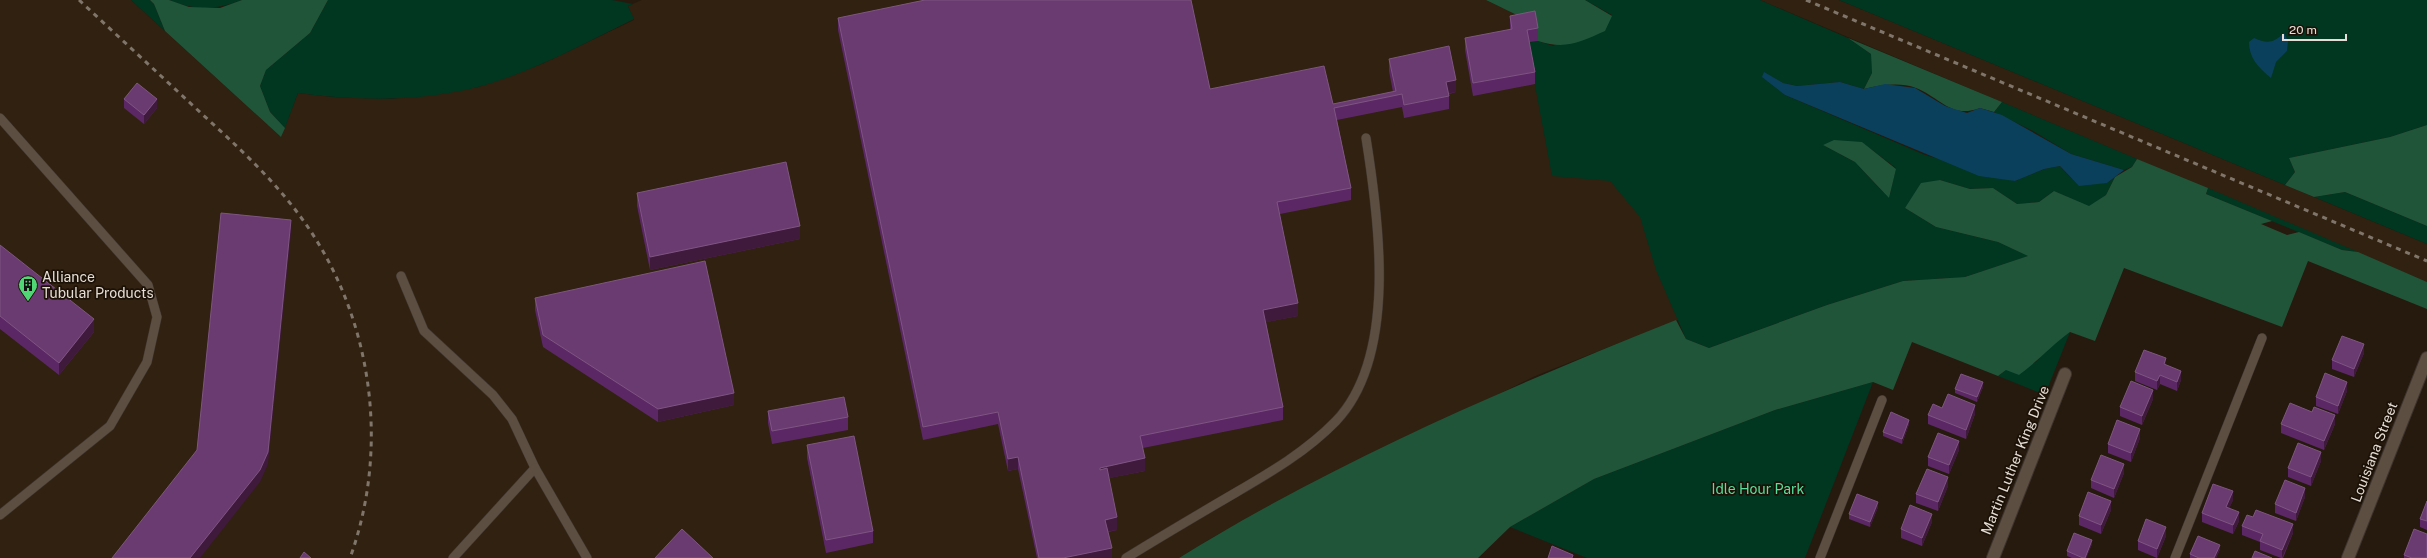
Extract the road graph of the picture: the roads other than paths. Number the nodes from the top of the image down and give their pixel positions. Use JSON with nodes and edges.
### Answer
{"nodes":[{"id":1,"x":0,"y":118,"type":"edge"},
{"id":2,"x":1366,"y":138,"type":"dead end"},
{"id":3,"x":401,"y":276,"type":"dead end"},
{"id":4,"x":2262,"y":338,"type":"dead end"},
{"id":5,"x":2427,"y":358,"type":"edge"},
{"id":6,"x":2065,"y":374,"type":"dead end"},
{"id":7,"x":1882,"y":400,"type":"dead end"},
{"id":8,"x":535,"y":468,"type":"junction"},
{"id":9,"x":0,"y":515,"type":"edge"},
{"id":10,"x":453,"y":558,"type":"edge"},
{"id":11,"x":587,"y":558,"type":"edge"},
{"id":12,"x":1126,"y":558,"type":"edge"},
{"id":13,"x":1820,"y":558,"type":"edge"},
{"id":14,"x":1993,"y":558,"type":"edge"},
{"id":15,"x":2175,"y":558,"type":"edge"},
{"id":16,"x":2348,"y":558,"type":"edge"}],
"edges":[{"from":1,"to":9,"type":"lane"},
{"from":2,"to":12,"type":"lane"},
{"from":3,"to":8,"type":"lane"},
{"from":4,"to":15,"type":"lane"},
{"from":5,"to":16,"type":"street","name":"Louisiana Street"},
{"from":6,"to":14,"type":"street","name":"Martin Luther King Drive"},
{"from":7,"to":13,"type":"lane"},
{"from":8,"to":10,"type":"lane"},
{"from":8,"to":11,"type":"lane"}]}
